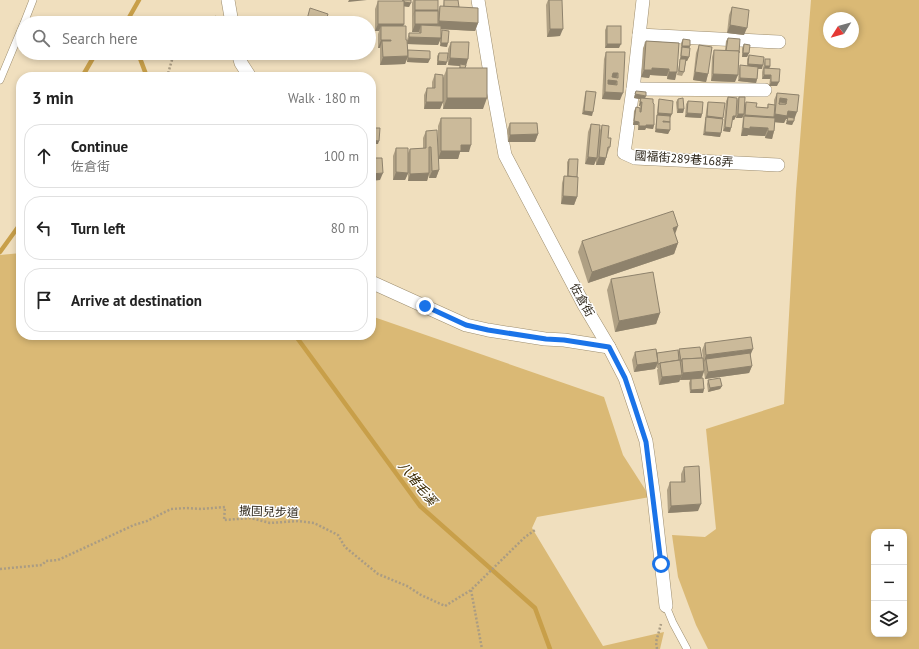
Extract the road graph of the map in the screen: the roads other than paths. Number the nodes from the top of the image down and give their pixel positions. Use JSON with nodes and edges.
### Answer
{"nodes":[{"id":1,"x":33,"y":0,"type":"edge"},
{"id":2,"x":228,"y":0,"type":"edge"},
{"id":3,"x":478,"y":0,"type":"edge"},
{"id":4,"x":642,"y":0,"type":"edge"},
{"id":5,"x":26,"y":16,"type":"edge"},
{"id":6,"x":231,"y":16,"type":"edge"},
{"id":7,"x":639,"y":35,"type":"junction"},
{"id":8,"x":16,"y":41,"type":"edge"},
{"id":9,"x":779,"y":42,"type":"dead end"},
{"id":10,"x":240,"y":60,"type":"edge"},
{"id":11,"x":247,"y":72,"type":"edge"},
{"id":12,"x":0,"y":80,"type":"edge"},
{"id":13,"x":633,"y":89,"type":"junction"},
{"id":14,"x":765,"y":90,"type":"dead end"},
{"id":15,"x":778,"y":165,"type":"dead end"},
{"id":16,"x":376,"y":284,"type":"edge"},
{"id":17,"x":609,"y":347,"type":"junction"},
{"id":18,"x":666,"y":606,"type":"joint"},
{"id":19,"x":687,"y":649,"type":"edge"}],
"edges":[{"from":1,"to":5,"type":"lane"},
{"from":2,"to":6,"type":"street"},
{"from":3,"to":17,"type":"street","name":"佐倉街"},
{"from":4,"to":7,"type":"street","name":"國福街289巷168弄"},
{"from":7,"to":9,"type":"street"},
{"from":7,"to":13,"type":"street","name":"國福街289巷168弄"},
{"from":8,"to":12,"type":"lane"},
{"from":10,"to":11,"type":"street"},
{"from":13,"to":14,"type":"street"},
{"from":13,"to":15,"type":"street","name":"國福街289巷168弄"},
{"from":16,"to":17,"type":"street"},
{"from":17,"to":18,"type":"street","name":"佐倉街"},
{"from":18,"to":19,"type":"lane"}]}
